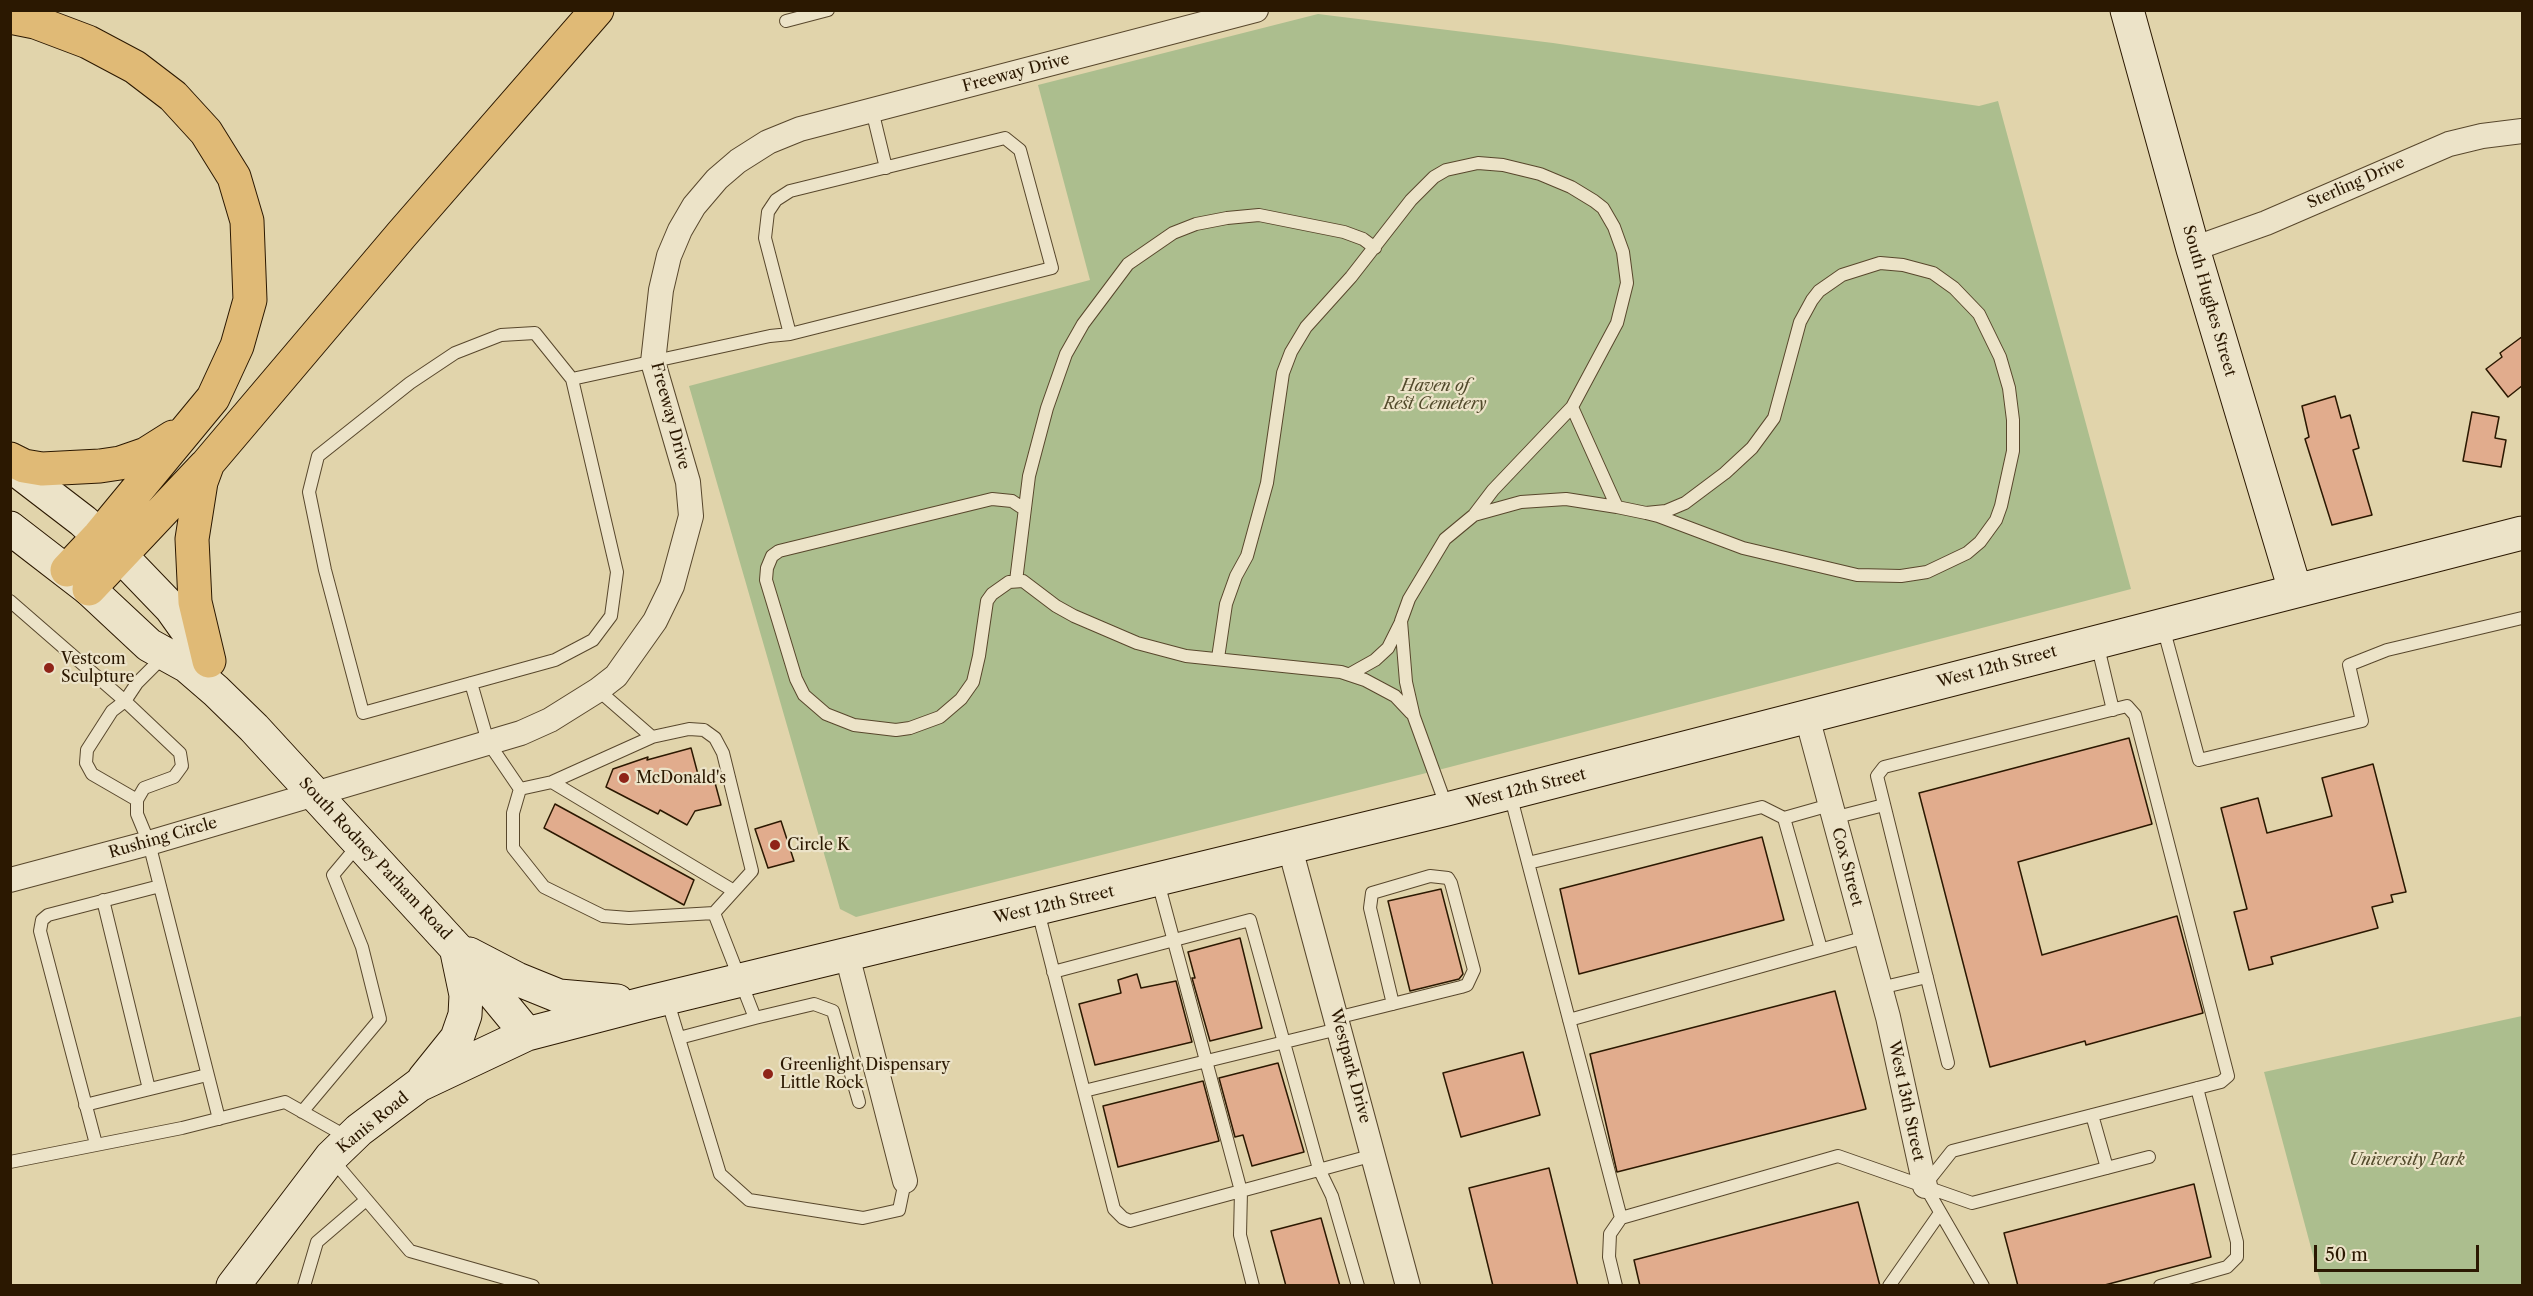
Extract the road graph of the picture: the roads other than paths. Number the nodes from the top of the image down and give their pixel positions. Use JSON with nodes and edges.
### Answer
{"nodes":[{"id":1,"x":597,"y":10,"type":"edge"},
{"id":2,"x":828,"y":10,"type":"edge"},
{"id":3,"x":1256,"y":10,"type":"edge"},
{"id":4,"x":2127,"y":10,"type":"edge"},
{"id":5,"x":10,"y":17,"type":"edge"},
{"id":6,"x":786,"y":21,"type":"dead end"},
{"id":7,"x":872,"y":110,"type":"junction"},
{"id":8,"x":2523,"y":131,"type":"edge"},
{"id":9,"x":886,"y":168,"type":"junction"},
{"id":10,"x":1375,"y":248,"type":"junction"},
{"id":11,"x":2193,"y":249,"type":"junction"},
{"id":12,"x":790,"y":334,"type":"junction"},
{"id":13,"x":653,"y":362,"type":"junction"},
{"id":14,"x":572,"y":378,"type":"junction"},
{"id":15,"x":1572,"y":407,"type":"junction"},
{"id":16,"x":196,"y":420,"type":"junction"},
{"id":17,"x":10,"y":459,"type":"edge"},
{"id":18,"x":208,"y":463,"type":"junction"},
{"id":19,"x":10,"y":465,"type":"edge"},
{"id":20,"x":1617,"y":507,"type":"junction"},
{"id":21,"x":1024,"y":509,"type":"junction"},
{"id":22,"x":1646,"y":513,"type":"junction"},
{"id":23,"x":1474,"y":515,"type":"junction"},
{"id":24,"x":10,"y":528,"type":"edge"},
{"id":25,"x":2523,"y":533,"type":"edge"},
{"id":26,"x":109,"y":546,"type":"junction"},
{"id":27,"x":78,"y":580,"type":"junction"},
{"id":28,"x":1016,"y":581,"type":"junction"},
{"id":29,"x":2295,"y":590,"type":"junction"},
{"id":30,"x":10,"y":601,"type":"edge"},
{"id":31,"x":2523,"y":618,"type":"edge"},
{"id":32,"x":1401,"y":621,"type":"junction"},
{"id":33,"x":2163,"y":626,"type":"junction"},
{"id":34,"x":2096,"y":642,"type":"junction"},
{"id":35,"x":178,"y":643,"type":"junction"},
{"id":36,"x":1218,"y":658,"type":"junction"},
{"id":37,"x":1350,"y":674,"type":"junction"},
{"id":38,"x":212,"y":676,"type":"junction"},
{"id":39,"x":471,"y":683,"type":"junction"},
{"id":40,"x":598,"y":690,"type":"junction"},
{"id":41,"x":125,"y":701,"type":"junction"},
{"id":42,"x":2113,"y":710,"type":"junction"},
{"id":43,"x":1414,"y":717,"type":"junction"},
{"id":44,"x":1807,"y":717,"type":"junction"},
{"id":45,"x":652,"y":737,"type":"junction"},
{"id":46,"x":488,"y":742,"type":"junction"},
{"id":47,"x":552,"y":782,"type":"junction"},
{"id":48,"x":520,"y":789,"type":"junction"},
{"id":49,"x":1509,"y":793,"type":"junction"},
{"id":50,"x":315,"y":794,"type":"junction"},
{"id":51,"x":137,"y":800,"type":"junction"},
{"id":52,"x":1884,"y":805,"type":"junction"},
{"id":53,"x":1447,"y":809,"type":"junction"},
{"id":54,"x":1832,"y":812,"type":"junction"},
{"id":55,"x":1784,"y":818,"type":"junction"},
{"id":56,"x":149,"y":843,"type":"junction"},
{"id":57,"x":360,"y":843,"type":"junction"},
{"id":58,"x":1290,"y":848,"type":"junction"},
{"id":59,"x":1528,"y":863,"type":"junction"},
{"id":60,"x":10,"y":880,"type":"edge"},
{"id":61,"x":1158,"y":880,"type":"junction"},
{"id":62,"x":160,"y":886,"type":"junction"},
{"id":63,"x":734,"y":891,"type":"junction"},
{"id":64,"x":104,"y":900,"type":"junction"},
{"id":65,"x":1037,"y":909,"type":"junction"},
{"id":66,"x":714,"y":913,"type":"junction"},
{"id":67,"x":1866,"y":937,"type":"junction"},
{"id":68,"x":1173,"y":940,"type":"junction"},
{"id":69,"x":456,"y":948,"type":"junction"},
{"id":70,"x":1821,"y":949,"type":"junction"},
{"id":71,"x":847,"y":955,"type":"junction"},
{"id":72,"x":1053,"y":972,"type":"junction"},
{"id":73,"x":1927,"y":977,"type":"junction"},
{"id":74,"x":741,"y":980,"type":"junction"},
{"id":75,"x":1880,"y":988,"type":"junction"},
{"id":76,"x":656,"y":1000,"type":"junction"},
{"id":77,"x":1393,"y":1004,"type":"junction"},
{"id":78,"x":1888,"y":1017,"type":"joint"},
{"id":79,"x":755,"y":1018,"type":"junction"},
{"id":80,"x":1569,"y":1020,"type":"junction"},
{"id":81,"x":1337,"y":1023,"type":"junction"},
{"id":82,"x":527,"y":1034,"type":"junction"},
{"id":83,"x":679,"y":1038,"type":"junction"},
{"id":84,"x":1283,"y":1042,"type":"junction"},
{"id":85,"x":1207,"y":1061,"type":"junction"},
{"id":86,"x":1948,"y":1063,"type":"dead end"},
{"id":87,"x":207,"y":1075,"type":"junction"},
{"id":88,"x":419,"y":1085,"type":"junction"},
{"id":89,"x":2196,"y":1088,"type":"junction"},
{"id":90,"x":148,"y":1089,"type":"junction"},
{"id":91,"x":1084,"y":1091,"type":"junction"},
{"id":92,"x":859,"y":1102,"type":"dead end"},
{"id":93,"x":86,"y":1105,"type":"junction"},
{"id":94,"x":302,"y":1112,"type":"junction"},
{"id":95,"x":2092,"y":1115,"type":"junction"},
{"id":96,"x":219,"y":1119,"type":"junction"},
{"id":97,"x":96,"y":1144,"type":"junction"},
{"id":98,"x":340,"y":1148,"type":"junction"},
{"id":99,"x":1374,"y":1155,"type":"junction"},
{"id":100,"x":2149,"y":1157,"type":"dead end"},
{"id":101,"x":10,"y":1162,"type":"edge"},
{"id":102,"x":2107,"y":1168,"type":"junction"},
{"id":103,"x":1318,"y":1169,"type":"junction"},
{"id":104,"x":905,"y":1181,"type":"joint"},
{"id":105,"x":1925,"y":1186,"type":"junction"},
{"id":106,"x":1241,"y":1191,"type":"junction"},
{"id":107,"x":366,"y":1200,"type":"junction"},
{"id":108,"x":1940,"y":1213,"type":"junction"},
{"id":109,"x":1621,"y":1218,"type":"junction"},
{"id":110,"x":233,"y":1286,"type":"edge"},
{"id":111,"x":304,"y":1286,"type":"edge"},
{"id":112,"x":533,"y":1286,"type":"edge"},
{"id":113,"x":1252,"y":1286,"type":"edge"},
{"id":114,"x":1358,"y":1286,"type":"edge"},
{"id":115,"x":1408,"y":1286,"type":"edge"},
{"id":116,"x":1616,"y":1286,"type":"edge"},
{"id":117,"x":1890,"y":1286,"type":"edge"},
{"id":118,"x":1983,"y":1286,"type":"edge"},
{"id":119,"x":2160,"y":1286,"type":"edge"}],
"edges":[{"from":1,"to":18,"type":"highway"},
{"from":2,"to":6,"type":"lane"},
{"from":3,"to":7,"type":"street","name":"Freeway Drive"},
{"from":4,"to":11,"type":"main road","name":"South Hughes Street"},
{"from":5,"to":16,"type":"highway"},
{"from":7,"to":9,"type":"lane"},
{"from":7,"to":13,"type":"street","name":"Freeway Drive"},
{"from":8,"to":11,"type":"street","name":"Sterling Drive"},
{"from":9,"to":12,"type":"lane"},
{"from":9,"to":12,"type":"lane"},
{"from":10,"to":15,"type":"lane"},
{"from":10,"to":21,"type":"lane"},
{"from":10,"to":36,"type":"lane"},
{"from":11,"to":29,"type":"main road","name":"South Hughes Street"},
{"from":12,"to":13,"type":"lane"},
{"from":13,"to":14,"type":"lane"},
{"from":13,"to":40,"type":"street","name":"Freeway Drive"},
{"from":14,"to":39,"type":"lane"},
{"from":14,"to":39,"type":"lane"},
{"from":15,"to":20,"type":"lane"},
{"from":15,"to":23,"type":"lane"},
{"from":16,"to":17,"type":"highway"},
{"from":16,"to":26,"type":"highway"},
{"from":18,"to":26,"type":"highway"},
{"from":18,"to":38,"type":"highway"},
{"from":19,"to":26,"type":"main road","name":"South Rodney Parham Road"},
{"from":20,"to":22,"type":"lane"},
{"from":20,"to":23,"type":"lane"},
{"from":21,"to":28,"type":"lane"},
{"from":21,"to":28,"type":"lane"},
{"from":22,"to":22,"type":"lane"},
{"from":23,"to":32,"type":"lane"},
{"from":24,"to":27,"type":"main road","name":"South Rodney Parham Road"},
{"from":25,"to":29,"type":"main road","name":"West 12th Street"},
{"from":26,"to":27,"type":"highway"},
{"from":26,"to":35,"type":"main road","name":"South Rodney Parham Road"},
{"from":27,"to":35,"type":"main road","name":"South Rodney Parham Road"},
{"from":28,"to":36,"type":"lane"},
{"from":29,"to":33,"type":"main road","name":"West 12th Street"},
{"from":30,"to":41,"type":"lane"},
{"from":31,"to":33,"type":"lane"},
{"from":32,"to":37,"type":"lane"},
{"from":32,"to":43,"type":"lane"},
{"from":33,"to":34,"type":"main road","name":"West 12th Street"},
{"from":34,"to":42,"type":"lane"},
{"from":34,"to":44,"type":"main road","name":"West 12th Street"},
{"from":35,"to":38,"type":"main road","name":"South Rodney Parham Road"},
{"from":35,"to":41,"type":"lane"},
{"from":36,"to":37,"type":"lane"},
{"from":37,"to":43,"type":"lane"},
{"from":38,"to":50,"type":"main road","name":"South Rodney Parham Road"},
{"from":39,"to":46,"type":"lane"},
{"from":40,"to":45,"type":"lane"},
{"from":40,"to":46,"type":"street","name":"Freeway Drive"},
{"from":41,"to":51,"type":"lane"},
{"from":41,"to":51,"type":"lane"},
{"from":42,"to":52,"type":"lane"},
{"from":42,"to":89,"type":"lane"},
{"from":43,"to":53,"type":"lane"},
{"from":44,"to":49,"type":"main road","name":"West 12th Street"},
{"from":44,"to":54,"type":"street","name":"Cox Street"},
{"from":45,"to":47,"type":"lane"},
{"from":45,"to":63,"type":"lane"},
{"from":46,"to":48,"type":"lane"},
{"from":46,"to":50,"type":"street","name":"Freeway Drive"},
{"from":47,"to":48,"type":"lane"},
{"from":47,"to":63,"type":"lane"},
{"from":48,"to":66,"type":"lane"},
{"from":49,"to":53,"type":"main road","name":"West 12th Street"},
{"from":49,"to":59,"type":"lane"},
{"from":50,"to":56,"type":"street","name":"Rushing Circle"},
{"from":50,"to":57,"type":"main road","name":"South Rodney Parham Road"},
{"from":51,"to":56,"type":"lane"},
{"from":52,"to":54,"type":"lane"},
{"from":52,"to":73,"type":"lane"},
{"from":53,"to":58,"type":"main road","name":"West 12th Street"},
{"from":54,"to":55,"type":"lane"},
{"from":54,"to":67,"type":"street","name":"Cox Street"},
{"from":55,"to":59,"type":"lane"},
{"from":55,"to":70,"type":"lane"},
{"from":56,"to":60,"type":"street","name":"Rushing Circle"},
{"from":56,"to":62,"type":"lane"},
{"from":57,"to":69,"type":"main road","name":"South Rodney Parham Road"},
{"from":57,"to":94,"type":"lane"},
{"from":58,"to":61,"type":"main road","name":"West 12th Street"},
{"from":58,"to":81,"type":"street","name":"Westpark Drive"},
{"from":59,"to":80,"type":"lane"},
{"from":61,"to":65,"type":"main road","name":"West 12th Street"},
{"from":61,"to":68,"type":"lane"},
{"from":62,"to":64,"type":"lane"},
{"from":62,"to":87,"type":"lane"},
{"from":63,"to":66,"type":"lane"},
{"from":64,"to":90,"type":"lane"},
{"from":64,"to":93,"type":"lane"},
{"from":65,"to":71,"type":"main road","name":"West 12th Street"},
{"from":65,"to":72,"type":"lane"},
{"from":66,"to":74,"type":"lane"},
{"from":67,"to":70,"type":"lane"},
{"from":67,"to":75,"type":"street","name":"Cox Street"},
{"from":68,"to":72,"type":"lane"},
{"from":68,"to":84,"type":"lane"},
{"from":68,"to":85,"type":"lane"},
{"from":69,"to":76,"type":"main road"},
{"from":69,"to":82,"type":"main road","name":"South Rodney Parham Road"},
{"from":69,"to":88,"type":"main road"},
{"from":70,"to":80,"type":"lane"},
{"from":71,"to":74,"type":"main road","name":"West 12th Street"},
{"from":71,"to":104,"type":"street"},
{"from":72,"to":91,"type":"lane"},
{"from":73,"to":75,"type":"lane"},
{"from":73,"to":86,"type":"lane"},
{"from":74,"to":76,"type":"main road","name":"West 12th Street"},
{"from":74,"to":79,"type":"lane"},
{"from":75,"to":78,"type":"street","name":"Cox Street"},
{"from":76,"to":82,"type":"main road","name":"West 12th Street"},
{"from":76,"to":83,"type":"lane"},
{"from":77,"to":77,"type":"lane"},
{"from":77,"to":81,"type":"lane"},
{"from":78,"to":105,"type":"street","name":"West 13th Street"},
{"from":79,"to":83,"type":"lane"},
{"from":79,"to":92,"type":"lane"},
{"from":80,"to":109,"type":"lane"},
{"from":81,"to":84,"type":"lane"},
{"from":81,"to":99,"type":"street","name":"Westpark Drive"},
{"from":82,"to":88,"type":"main road","name":"Kanis Road"},
{"from":83,"to":104,"type":"lane"},
{"from":84,"to":85,"type":"lane"},
{"from":84,"to":103,"type":"lane"},
{"from":85,"to":91,"type":"lane"},
{"from":85,"to":106,"type":"lane"},
{"from":87,"to":90,"type":"lane"},
{"from":87,"to":96,"type":"lane"},
{"from":88,"to":98,"type":"main road","name":"Kanis Road"},
{"from":89,"to":95,"type":"lane"},
{"from":89,"to":119,"type":"lane"},
{"from":90,"to":93,"type":"lane"},
{"from":91,"to":106,"type":"lane"},
{"from":93,"to":97,"type":"lane"},
{"from":94,"to":96,"type":"lane"},
{"from":94,"to":98,"type":"lane"},
{"from":95,"to":102,"type":"lane"},
{"from":95,"to":105,"type":"lane"},
{"from":96,"to":97,"type":"lane"},
{"from":97,"to":101,"type":"lane"},
{"from":98,"to":107,"type":"lane"},
{"from":98,"to":110,"type":"main road","name":"Kanis Road"},
{"from":99,"to":103,"type":"lane"},
{"from":99,"to":115,"type":"street","name":"Westpark Drive"},
{"from":100,"to":102,"type":"lane"},
{"from":102,"to":105,"type":"lane"},
{"from":103,"to":106,"type":"lane"},
{"from":103,"to":114,"type":"lane"},
{"from":105,"to":108,"type":"lane"},
{"from":105,"to":109,"type":"lane"},
{"from":106,"to":113,"type":"lane"},
{"from":107,"to":111,"type":"lane"},
{"from":107,"to":112,"type":"lane"},
{"from":108,"to":117,"type":"lane"},
{"from":108,"to":118,"type":"lane"},
{"from":109,"to":116,"type":"lane"}]}
